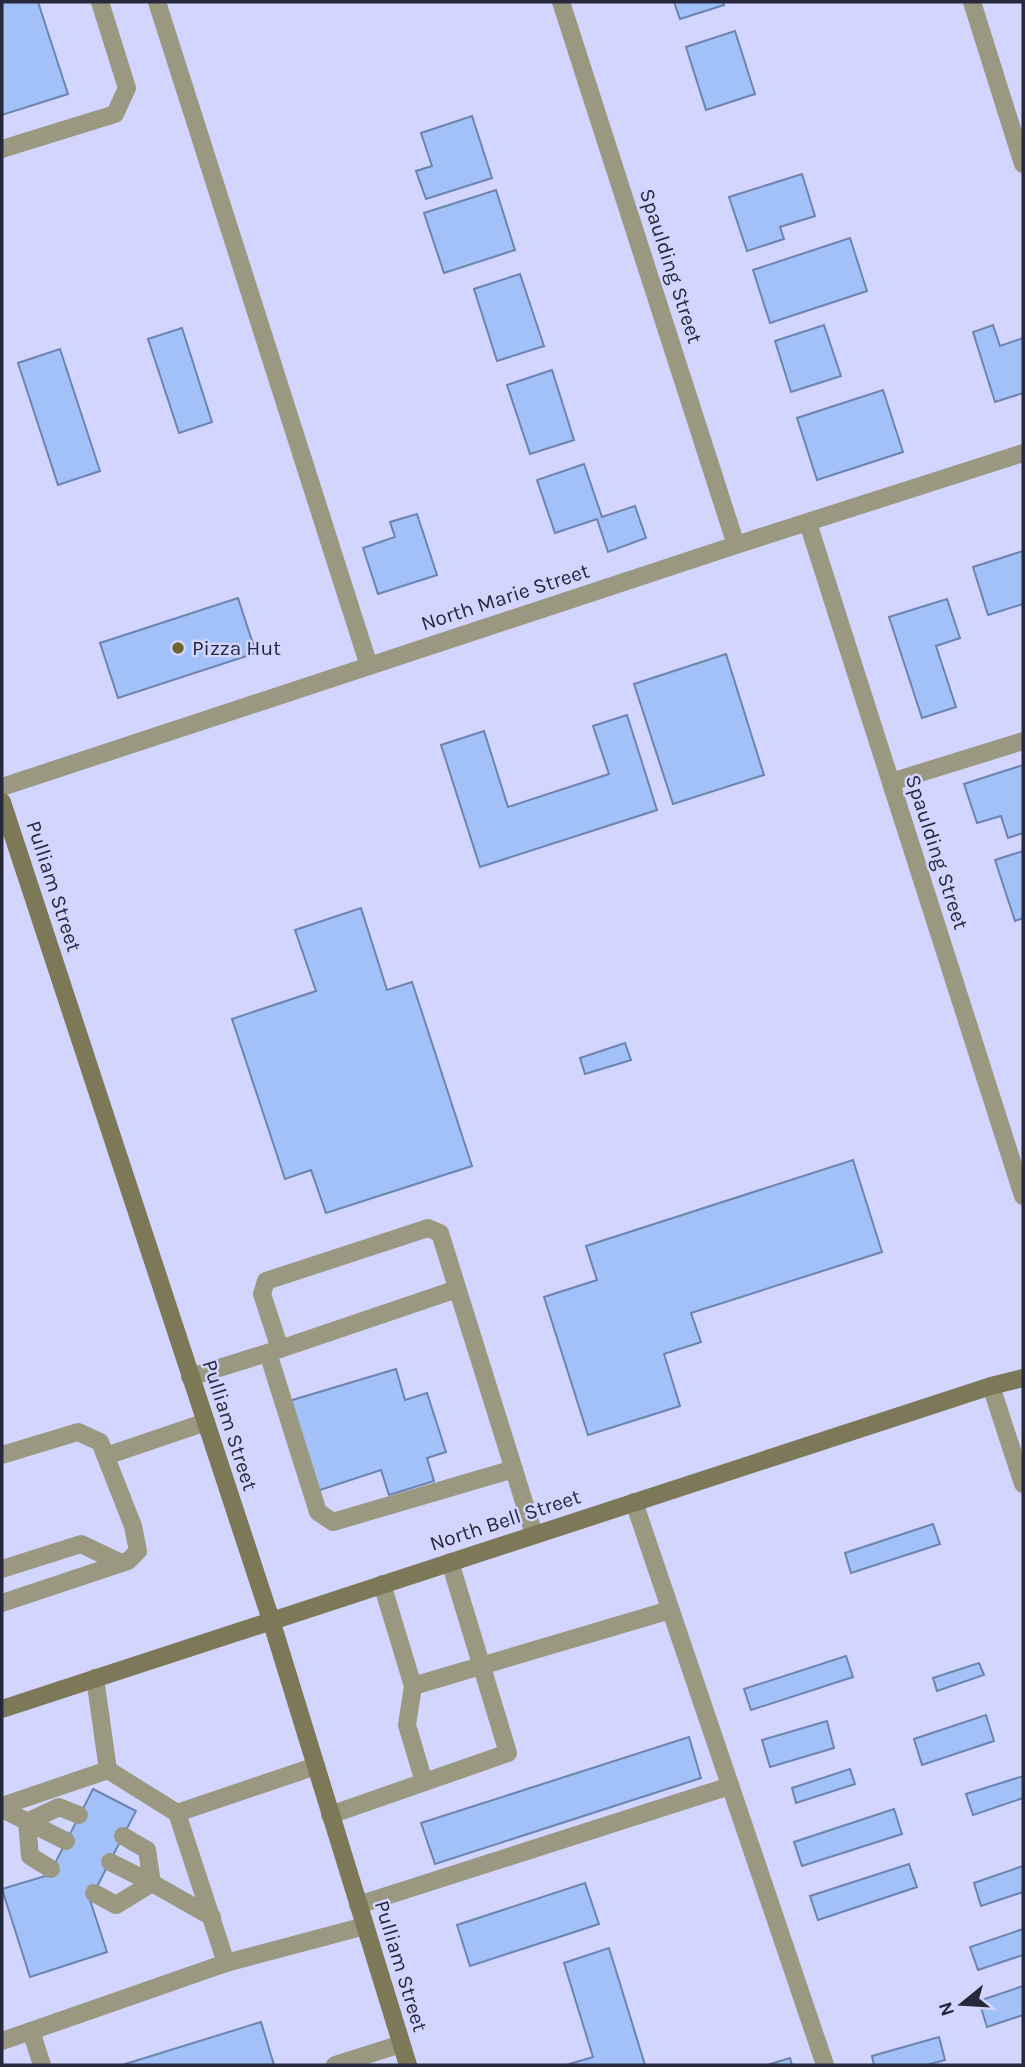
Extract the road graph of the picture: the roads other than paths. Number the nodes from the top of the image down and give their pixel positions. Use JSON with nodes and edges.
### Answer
{"nodes":[{"id":1,"x":100,"y":2,"type":"edge"},
{"id":2,"x":156,"y":2,"type":"edge"},
{"id":3,"x":561,"y":2,"type":"edge"},
{"id":4,"x":972,"y":2,"type":"edge"},
{"id":5,"x":2,"y":149,"type":"edge"},
{"id":6,"x":1023,"y":164,"type":"edge"},
{"id":7,"x":1023,"y":453,"type":"edge"},
{"id":8,"x":808,"y":523,"type":"junction"},
{"id":9,"x":736,"y":545,"type":"junction"},
{"id":10,"x":369,"y":666,"type":"junction"},
{"id":11,"x":1023,"y":741,"type":"edge"},
{"id":12,"x":891,"y":782,"type":"junction"},
{"id":13,"x":2,"y":787,"type":"edge"},
{"id":14,"x":2,"y":802,"type":"edge"},
{"id":15,"x":1023,"y":1196,"type":"edge"},
{"id":16,"x":457,"y":1289,"type":"junction"},
{"id":17,"x":274,"y":1351,"type":"junction"},
{"id":18,"x":191,"y":1377,"type":"junction"},
{"id":19,"x":1023,"y":1378,"type":"edge"},
{"id":20,"x":991,"y":1386,"type":"junction"},
{"id":21,"x":206,"y":1422,"type":"junction"},
{"id":22,"x":2,"y":1455,"type":"edge"},
{"id":23,"x":106,"y":1456,"type":"junction"},
{"id":24,"x":514,"y":1469,"type":"junction"},
{"id":25,"x":1023,"y":1484,"type":"edge"},
{"id":26,"x":634,"y":1502,"type":"junction"},
{"id":27,"x":534,"y":1534,"type":"junction"},
{"id":28,"x":450,"y":1562,"type":"junction"},
{"id":29,"x":121,"y":1563,"type":"junction"},
{"id":30,"x":2,"y":1569,"type":"edge"},
{"id":31,"x":383,"y":1584,"type":"junction"},
{"id":32,"x":2,"y":1603,"type":"edge"},
{"id":33,"x":670,"y":1610,"type":"junction"},
{"id":34,"x":271,"y":1620,"type":"junction"},
{"id":35,"x":482,"y":1665,"type":"junction"},
{"id":36,"x":95,"y":1678,"type":"junction"},
{"id":37,"x":414,"y":1686,"type":"junction"},
{"id":38,"x":2,"y":1709,"type":"edge"},
{"id":39,"x":316,"y":1766,"type":"junction"},
{"id":40,"x":108,"y":1770,"type":"junction"},
{"id":41,"x":424,"y":1782,"type":"junction"},
{"id":42,"x":730,"y":1786,"type":"junction"},
{"id":43,"x":2,"y":1807,"type":"edge"},
{"id":44,"x":177,"y":1813,"type":"junction"},
{"id":45,"x":79,"y":1815,"type":"dead end"},
{"id":46,"x":330,"y":1815,"type":"junction"},
{"id":47,"x":27,"y":1822,"type":"junction"},
{"id":48,"x":122,"y":1836,"type":"dead end"},
{"id":49,"x":66,"y":1841,"type":"dead end"},
{"id":50,"x":110,"y":1862,"type":"dead end"},
{"id":51,"x":51,"y":1869,"type":"dead end"},
{"id":52,"x":152,"y":1883,"type":"junction"},
{"id":53,"x":94,"y":1893,"type":"dead end"},
{"id":54,"x":358,"y":1905,"type":"junction"},
{"id":55,"x":212,"y":1917,"type":"junction"},
{"id":56,"x":365,"y":1926,"type":"junction"},
{"id":57,"x":226,"y":1963,"type":"junction"},
{"id":58,"x":31,"y":2031,"type":"junction"},
{"id":59,"x":2,"y":2041,"type":"edge"},
{"id":60,"x":401,"y":2044,"type":"junction"},
{"id":61,"x":42,"y":2065,"type":"edge"},
{"id":62,"x":335,"y":2065,"type":"edge"},
{"id":63,"x":408,"y":2065,"type":"edge"},
{"id":64,"x":825,"y":2065,"type":"edge"}],
"edges":[{"from":1,"to":5,"type":"street"},
{"from":2,"to":10,"type":"street"},
{"from":3,"to":9,"type":"street","name":"Spaulding Street"},
{"from":4,"to":6,"type":"street"},
{"from":7,"to":8,"type":"street","name":"North Marie Street"},
{"from":8,"to":9,"type":"street","name":"North Marie Street"},
{"from":8,"to":12,"type":"street","name":"Spaulding Street"},
{"from":9,"to":10,"type":"street","name":"North Marie Street"},
{"from":10,"to":13,"type":"street","name":"North Marie Street"},
{"from":11,"to":12,"type":"street"},
{"from":12,"to":15,"type":"street","name":"Spaulding Street"},
{"from":14,"to":18,"type":"main road","name":"Pulliam Street"},
{"from":16,"to":17,"type":"street"},
{"from":16,"to":17,"type":"street"},
{"from":16,"to":24,"type":"street"},
{"from":17,"to":18,"type":"street"},
{"from":17,"to":24,"type":"street"},
{"from":18,"to":21,"type":"main road","name":"Pulliam Street"},
{"from":19,"to":20,"type":"main road","name":"North Bell Street"},
{"from":20,"to":25,"type":"street"},
{"from":20,"to":26,"type":"main road","name":"North Bell Street"},
{"from":21,"to":23,"type":"street"},
{"from":21,"to":34,"type":"main road","name":"Pulliam Street"},
{"from":22,"to":23,"type":"street"},
{"from":23,"to":29,"type":"street"},
{"from":24,"to":27,"type":"street"},
{"from":26,"to":27,"type":"main road","name":"North Bell Street"},
{"from":26,"to":33,"type":"street"},
{"from":27,"to":28,"type":"main road","name":"North Bell Street"},
{"from":28,"to":31,"type":"main road","name":"North Bell Street"},
{"from":28,"to":35,"type":"street"},
{"from":29,"to":30,"type":"street"},
{"from":29,"to":32,"type":"street"},
{"from":31,"to":34,"type":"main road","name":"North Bell Street"},
{"from":31,"to":37,"type":"street"},
{"from":33,"to":35,"type":"street"},
{"from":33,"to":42,"type":"street"},
{"from":34,"to":36,"type":"main road","name":"North Bell Street"},
{"from":34,"to":39,"type":"main road","name":"Pulliam Street"},
{"from":35,"to":37,"type":"street"},
{"from":35,"to":41,"type":"street"},
{"from":36,"to":38,"type":"main road","name":"North Bell Street"},
{"from":36,"to":40,"type":"street"},
{"from":37,"to":41,"type":"street"},
{"from":39,"to":44,"type":"street"},
{"from":39,"to":46,"type":"main road","name":"Pulliam Street"},
{"from":40,"to":43,"type":"street"},
{"from":40,"to":44,"type":"street"},
{"from":41,"to":46,"type":"street"},
{"from":42,"to":54,"type":"street"},
{"from":42,"to":64,"type":"street"},
{"from":43,"to":47,"type":"street"},
{"from":44,"to":55,"type":"street"},
{"from":45,"to":47,"type":"street"},
{"from":46,"to":54,"type":"main road","name":"Pulliam Street"},
{"from":47,"to":49,"type":"street"},
{"from":47,"to":51,"type":"street"},
{"from":48,"to":52,"type":"street"},
{"from":50,"to":52,"type":"street"},
{"from":52,"to":53,"type":"street"},
{"from":52,"to":55,"type":"street"},
{"from":54,"to":56,"type":"main road","name":"Pulliam Street"},
{"from":55,"to":57,"type":"street"},
{"from":56,"to":57,"type":"street"},
{"from":56,"to":60,"type":"main road","name":"Pulliam Street"},
{"from":57,"to":58,"type":"street"},
{"from":58,"to":59,"type":"street"},
{"from":58,"to":61,"type":"street"},
{"from":60,"to":62,"type":"street"},
{"from":60,"to":63,"type":"main road","name":"Pulliam Street"}]}
